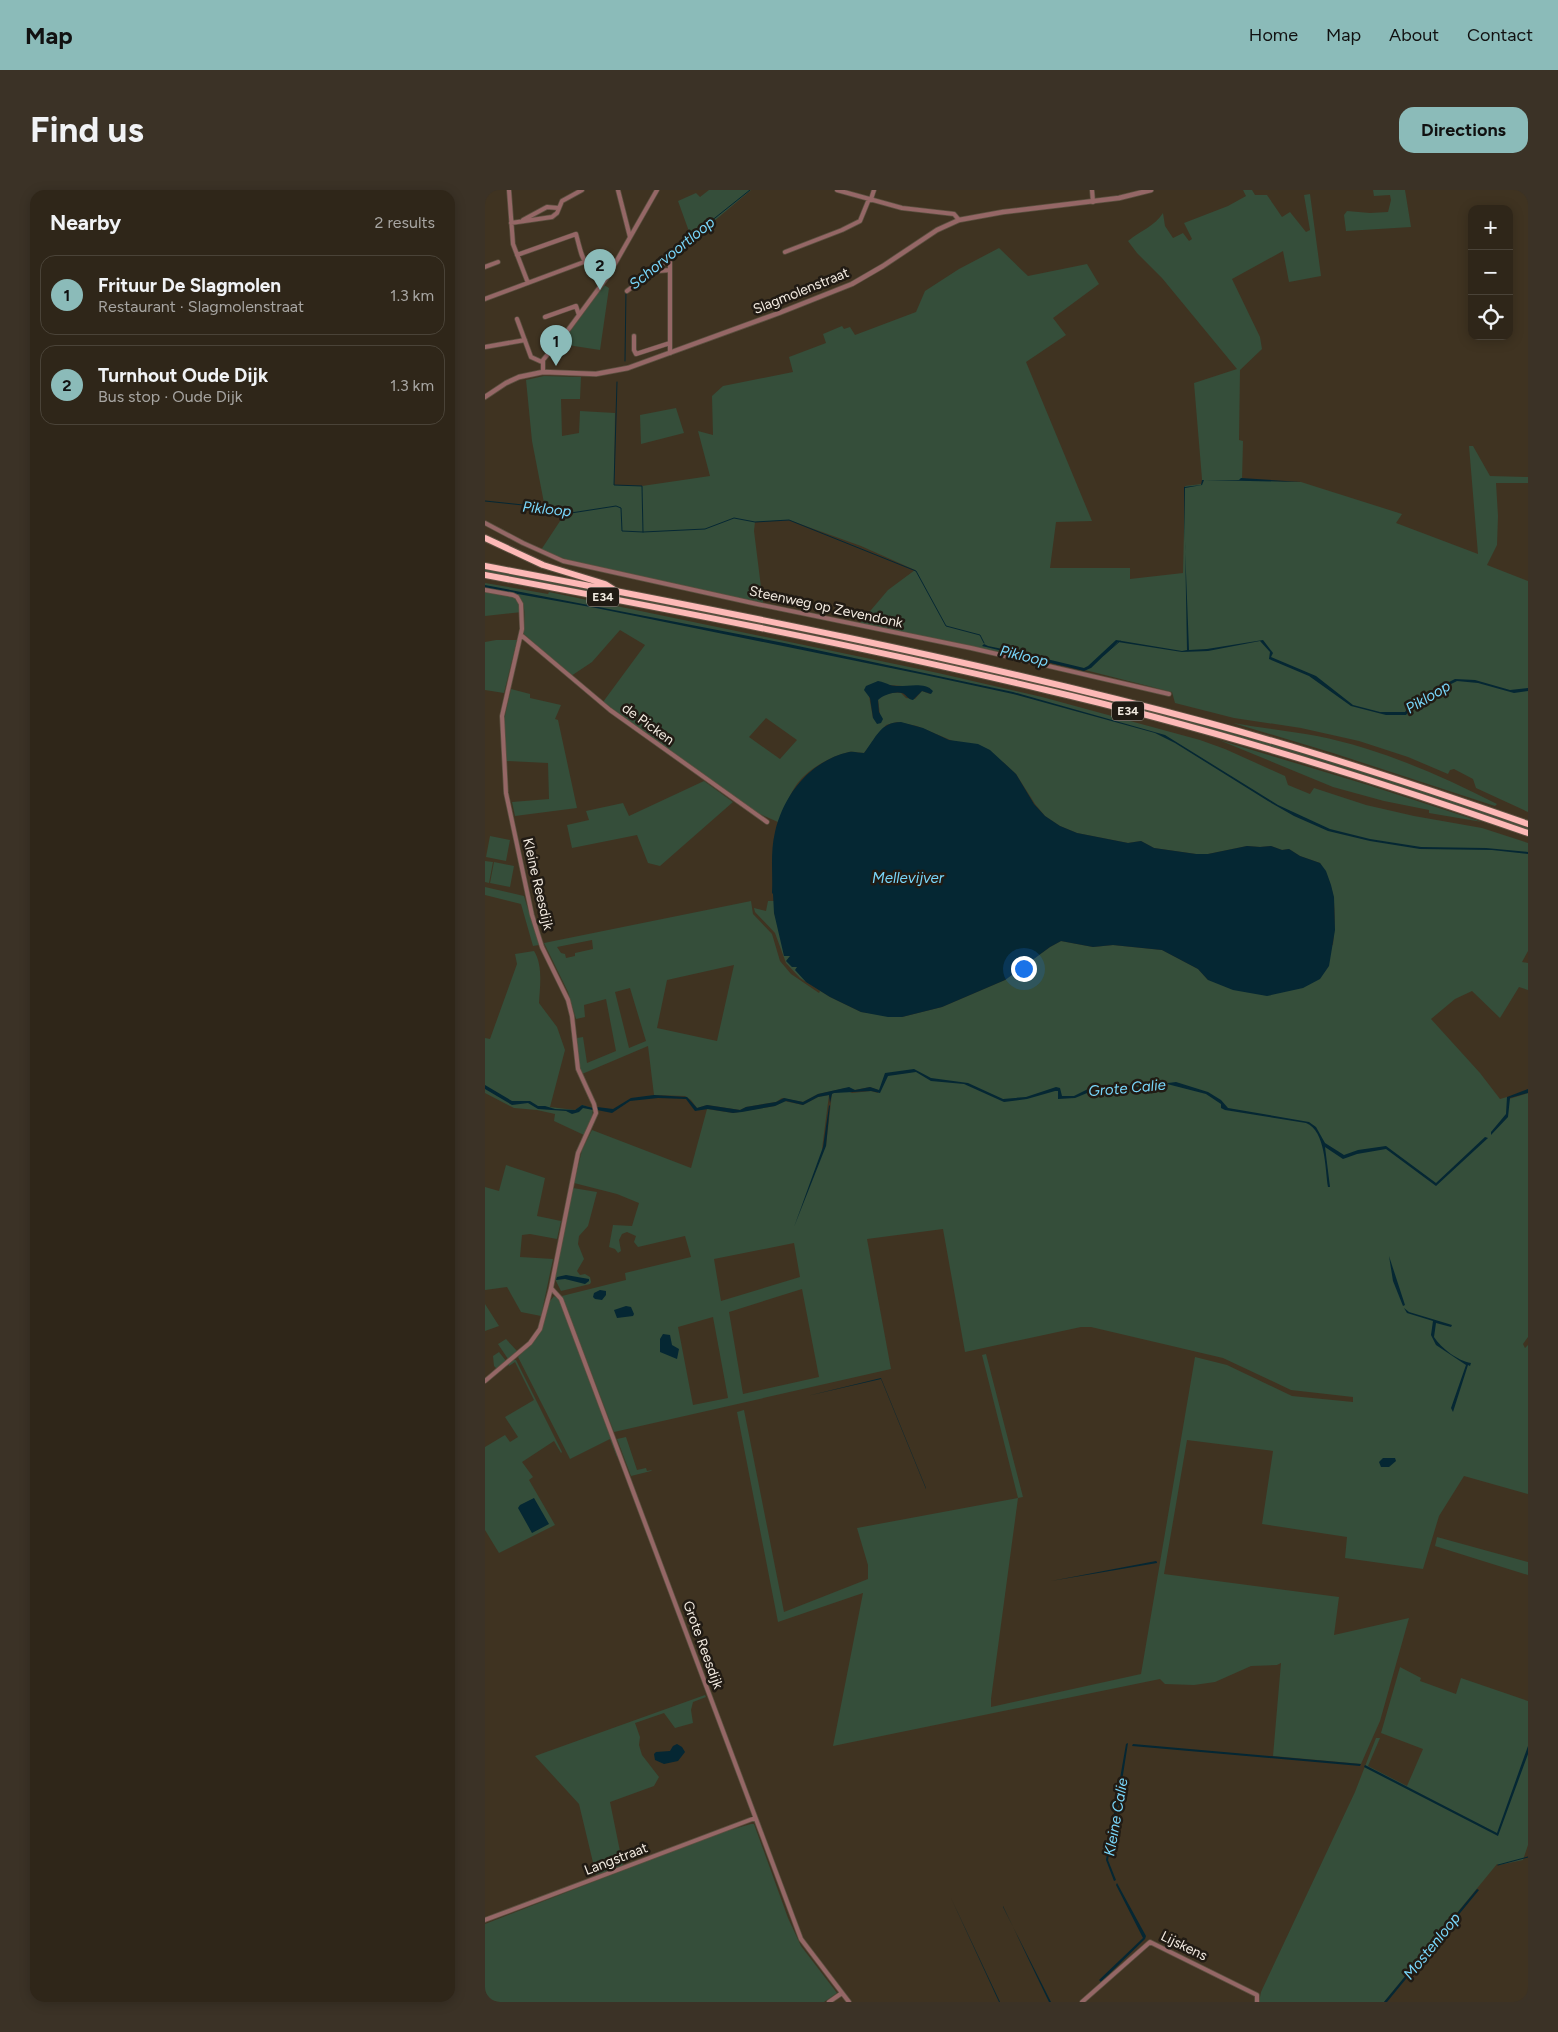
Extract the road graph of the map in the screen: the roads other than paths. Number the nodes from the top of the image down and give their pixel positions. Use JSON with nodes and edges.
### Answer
{"nodes":[{"id":1,"x":509,"y":190,"type":"edge"},
{"id":2,"x":583,"y":190,"type":"edge"},
{"id":3,"x":618,"y":190,"type":"edge"},
{"id":4,"x":657,"y":190,"type":"edge"},
{"id":5,"x":837,"y":190,"type":"edge"},
{"id":6,"x":874,"y":190,"type":"edge"},
{"id":7,"x":1092,"y":190,"type":"edge"},
{"id":8,"x":1151,"y":190,"type":"edge"},
{"id":9,"x":870,"y":199,"type":"junction"},
{"id":10,"x":1093,"y":202,"type":"junction"},
{"id":11,"x":558,"y":208,"type":"junction"},
{"id":12,"x":523,"y":220,"type":"junction"},
{"id":13,"x":959,"y":220,"type":"junction"},
{"id":14,"x":511,"y":223,"type":"junction"},
{"id":15,"x":630,"y":237,"type":"junction"},
{"id":16,"x":785,"y":252,"type":"dead end"},
{"id":17,"x":517,"y":255,"type":"junction"},
{"id":18,"x":498,"y":262,"type":"dead end"},
{"id":19,"x":584,"y":262,"type":"junction"},
{"id":20,"x":485,"y":268,"type":"edge"},
{"id":21,"x":670,"y":270,"type":"junction"},
{"id":22,"x":659,"y":271,"type":"dead end"},
{"id":23,"x":608,"y":276,"type":"junction"},
{"id":24,"x":528,"y":283,"type":"junction"},
{"id":25,"x":627,"y":291,"type":"dead end"},
{"id":26,"x":485,"y":298,"type":"edge"},
{"id":27,"x":579,"y":315,"type":"junction"},
{"id":28,"x":545,"y":318,"type":"dead end"},
{"id":29,"x":517,"y":319,"type":"dead end"},
{"id":30,"x":634,"y":336,"type":"dead end"},
{"id":31,"x":525,"y":340,"type":"junction"},
{"id":32,"x":669,"y":343,"type":"junction"},
{"id":33,"x":485,"y":347,"type":"edge"},
{"id":34,"x":670,"y":353,"type":"junction"},
{"id":35,"x":542,"y":362,"type":"junction"},
{"id":36,"x":543,"y":372,"type":"junction"},
{"id":37,"x":485,"y":398,"type":"edge"},
{"id":38,"x":485,"y":523,"type":"edge"},
{"id":39,"x":485,"y":538,"type":"edge"},
{"id":40,"x":485,"y":566,"type":"edge"},
{"id":41,"x":485,"y":575,"type":"edge"},
{"id":42,"x":485,"y":590,"type":"edge"},
{"id":43,"x":617,"y":591,"type":"junction"},
{"id":44,"x":521,"y":634,"type":"junction"},
{"id":45,"x":1169,"y":694,"type":"dead end"},
{"id":46,"x":767,"y":822,"type":"dead end"},
{"id":47,"x":1528,"y":824,"type":"edge"},
{"id":48,"x":1528,"y":833,"type":"edge"},
{"id":49,"x":551,"y":1288,"type":"junction"},
{"id":50,"x":485,"y":1381,"type":"edge"},
{"id":51,"x":755,"y":1818,"type":"junction"},
{"id":52,"x":485,"y":1920,"type":"edge"},
{"id":53,"x":842,"y":1993,"type":"junction"},
{"id":54,"x":829,"y":2002,"type":"edge"},
{"id":55,"x":849,"y":2002,"type":"edge"},
{"id":56,"x":1082,"y":2002,"type":"edge"},
{"id":57,"x":1257,"y":2002,"type":"edge"}],
"edges":[{"from":1,"to":14,"type":"street"},
{"from":2,"to":11,"type":"street"},
{"from":3,"to":15,"type":"street"},
{"from":4,"to":15,"type":"street"},
{"from":5,"to":9,"type":"street"},
{"from":6,"to":9,"type":"street"},
{"from":7,"to":10,"type":"street"},
{"from":8,"to":10,"type":"street","name":"Slagmolenstraat"},
{"from":9,"to":13,"type":"street"},
{"from":9,"to":16,"type":"street"},
{"from":10,"to":13,"type":"street","name":"Slagmolenstraat"},
{"from":11,"to":12,"type":"street"},
{"from":11,"to":12,"type":"street"},
{"from":12,"to":14,"type":"street"},
{"from":13,"to":34,"type":"street","name":"Slagmolenstraat"},
{"from":14,"to":17,"type":"street"},
{"from":15,"to":23,"type":"street"},
{"from":17,"to":19,"type":"street"},
{"from":17,"to":24,"type":"street"},
{"from":18,"to":20,"type":"street"},
{"from":19,"to":23,"type":"street"},
{"from":19,"to":24,"type":"street"},
{"from":21,"to":22,"type":"street"},
{"from":21,"to":25,"type":"street"},
{"from":21,"to":32,"type":"street"},
{"from":23,"to":27,"type":"street"},
{"from":24,"to":26,"type":"street"},
{"from":27,"to":28,"type":"street"},
{"from":27,"to":35,"type":"street"},
{"from":29,"to":31,"type":"street"},
{"from":30,"to":32,"type":"street"},
{"from":31,"to":33,"type":"street"},
{"from":31,"to":35,"type":"street"},
{"from":32,"to":34,"type":"street"},
{"from":34,"to":36,"type":"street","name":"Slagmolenstraat"},
{"from":35,"to":36,"type":"street"},
{"from":36,"to":37,"type":"street","name":"Slagmolenstraat"},
{"from":38,"to":45,"type":"street","name":"Steenweg op Zevendonk"},
{"from":39,"to":43,"type":"highway"},
{"from":40,"to":43,"type":"highway","number":"E34"},
{"from":41,"to":48,"type":"highway","number":"E34"},
{"from":42,"to":44,"type":"street","name":"Kleine Reesdijk"},
{"from":43,"to":47,"type":"highway","number":"E34"},
{"from":44,"to":46,"type":"street","name":"de Picken"},
{"from":44,"to":49,"type":"street","name":"Kleine Reesdijk"},
{"from":49,"to":50,"type":"street","name":"Kleine Reesdijk"},
{"from":49,"to":51,"type":"street","name":"Grote Reesdijk"},
{"from":51,"to":52,"type":"street","name":"Langstraat"},
{"from":51,"to":53,"type":"street","name":"Grote Reesdijk"},
{"from":53,"to":54,"type":"street"},
{"from":53,"to":55,"type":"street","name":"Grote Reesdijk"},
{"from":56,"to":57,"type":"street","name":"Lijskens"}]}
